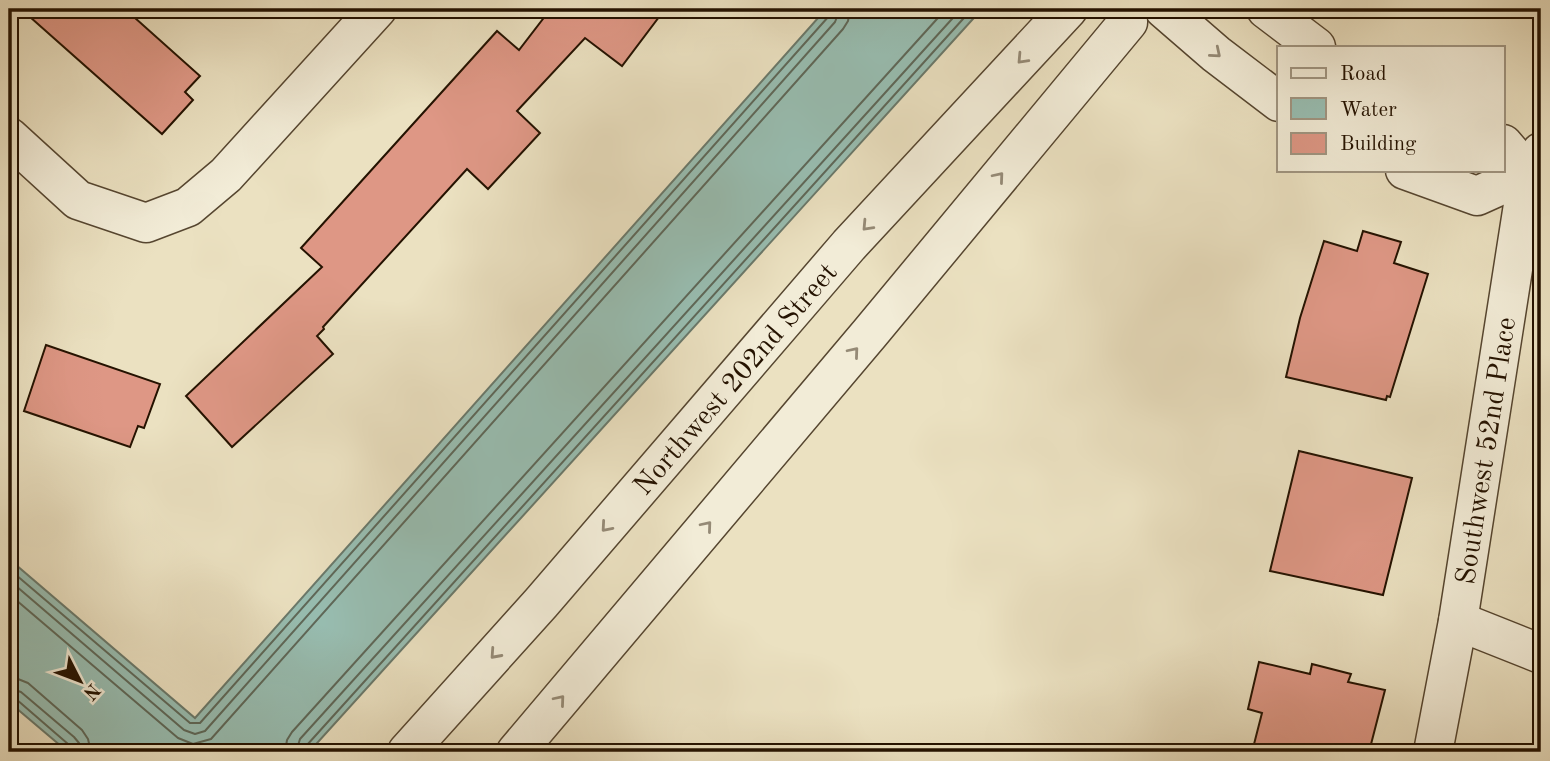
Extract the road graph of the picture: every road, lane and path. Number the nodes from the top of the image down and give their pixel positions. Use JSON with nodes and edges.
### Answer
{"nodes":[{"id":1,"x":377,"y":9,"type":"edge"},
{"id":2,"x":1068,"y":9,"type":"edge"},
{"id":3,"x":1126,"y":9,"type":"edge"},
{"id":4,"x":1164,"y":9,"type":"edge"},
{"id":5,"x":1266,"y":9,"type":"edge"},
{"id":6,"x":1315,"y":46,"type":"edge"},
{"id":7,"x":1277,"y":100,"type":"edge"},
{"id":8,"x":9,"y":137,"type":"edge"},
{"id":9,"x":1504,"y":145,"type":"edge"},
{"id":10,"x":1537,"y":167,"type":"edge"},
{"id":11,"x":1411,"y":172,"type":"edge"},
{"id":12,"x":1458,"y":621,"type":"junction"},
{"id":13,"x":1541,"y":654,"type":"edge"},
{"id":14,"x":407,"y":752,"type":"edge"},
{"id":15,"x":516,"y":752,"type":"edge"},
{"id":16,"x":1433,"y":752,"type":"edge"}],
"edges":[{"from":1,"to":8,"type":"street"},
{"from":2,"to":14,"type":"street","name":"Northwest 202nd Street","one_way":true},
{"from":15,"to":3,"type":"street","one_way":true},
{"from":4,"to":7,"type":"street","one_way":true},
{"from":5,"to":6,"type":"street"},
{"from":9,"to":10,"type":"street"},
{"from":10,"to":11,"type":"street"},
{"from":10,"to":12,"type":"street","name":"Southwest 52nd Place"},
{"from":12,"to":13,"type":"street"},
{"from":12,"to":16,"type":"street","name":"Southwest 52nd Place"}]}
